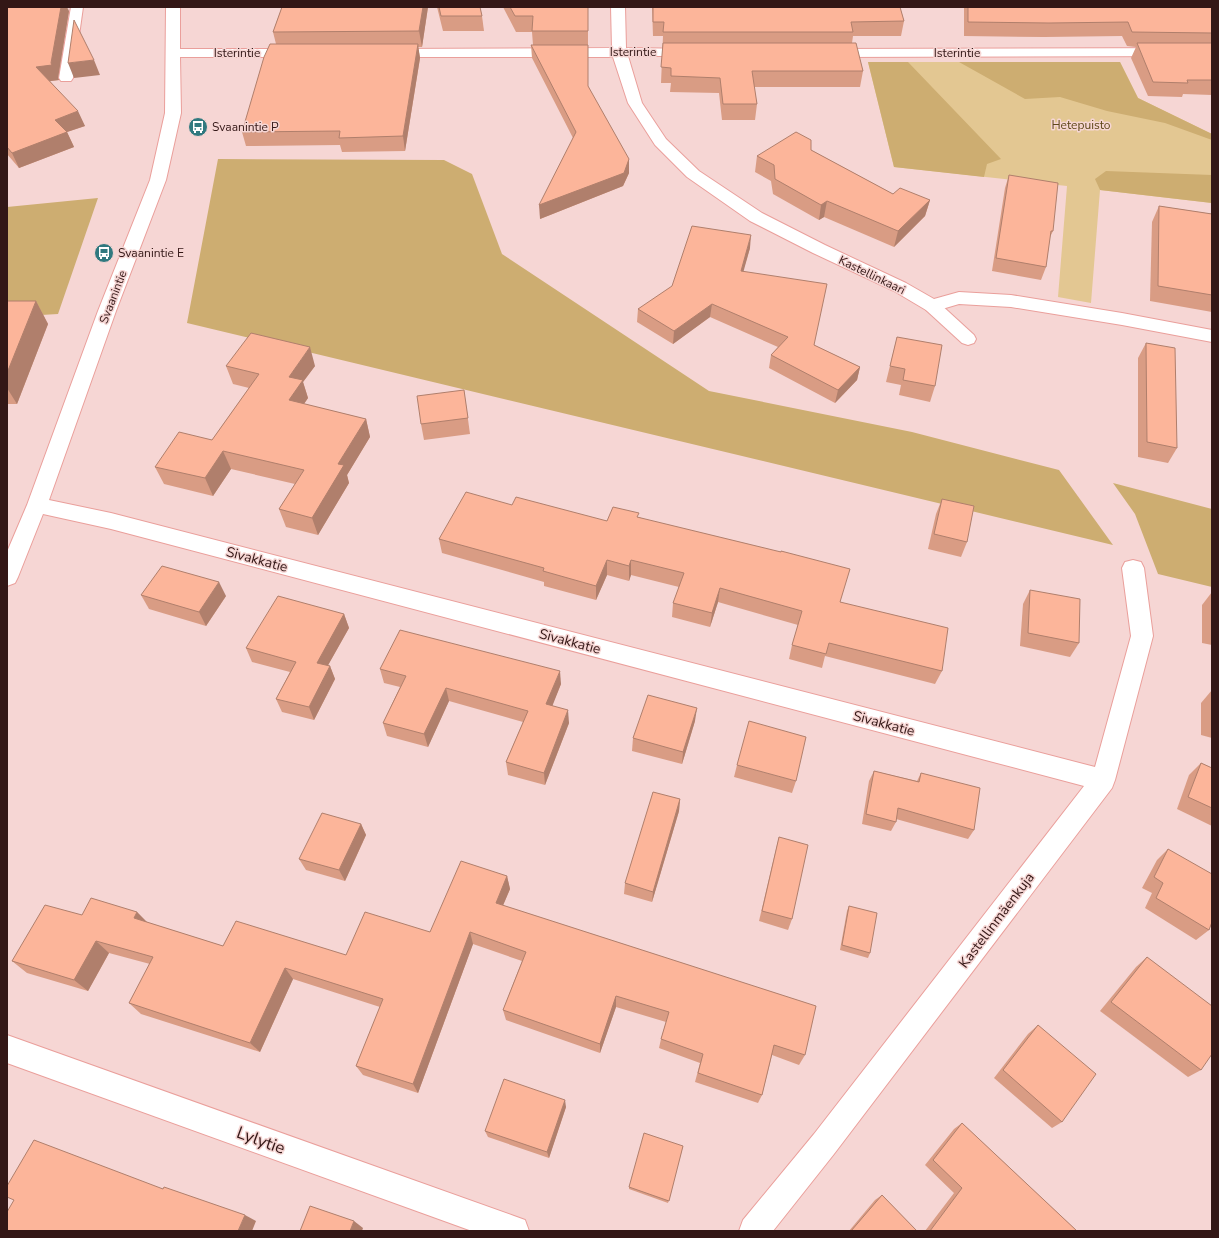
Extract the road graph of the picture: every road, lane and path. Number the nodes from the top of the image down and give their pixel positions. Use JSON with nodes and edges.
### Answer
{"nodes":[{"id":1,"x":78,"y":7,"type":"edge"},
{"id":2,"x":173,"y":7,"type":"edge"},
{"id":3,"x":618,"y":7,"type":"edge"},
{"id":4,"x":619,"y":52,"type":"junction"},
{"id":5,"x":705,"y":52,"type":"edge"},
{"id":6,"x":1212,"y":52,"type":"edge"},
{"id":7,"x":174,"y":53,"type":"junction"},
{"id":8,"x":312,"y":53,"type":"edge"},
{"id":9,"x":375,"y":53,"type":"edge"},
{"id":10,"x":816,"y":53,"type":"edge"},
{"id":11,"x":66,"y":78,"type":"dead end"},
{"id":12,"x":932,"y":306,"type":"junction"},
{"id":13,"x":1212,"y":336,"type":"edge"},
{"id":14,"x":968,"y":339,"type":"dead end"},
{"id":15,"x":37,"y":506,"type":"junction"},
{"id":16,"x":1133,"y":568,"type":"dead end"},
{"id":17,"x":7,"y":577,"type":"edge"},
{"id":18,"x":1103,"y":780,"type":"junction"},
{"id":19,"x":7,"y":1048,"type":"edge"},
{"id":20,"x":514,"y":1231,"type":"edge"},
{"id":21,"x":754,"y":1231,"type":"edge"}],
"edges":[{"from":1,"to":11,"type":"lane"},
{"from":2,"to":7,"type":"street","name":"Svaanintie"},
{"from":3,"to":4,"type":"street","name":"Kastellinkaari"},
{"from":4,"to":5,"type":"street","name":"Isterintie"},
{"from":4,"to":9,"type":"street","name":"Isterintie"},
{"from":4,"to":12,"type":"street","name":"Kastellinkaari"},
{"from":6,"to":10,"type":"street","name":"Isterintie"},
{"from":7,"to":8,"type":"street","name":"Isterintie"},
{"from":7,"to":15,"type":"street","name":"Svaanintie"},
{"from":12,"to":13,"type":"street"},
{"from":12,"to":14,"type":"lane"},
{"from":15,"to":17,"type":"street","name":"Svaanintie"},
{"from":15,"to":18,"type":"street","name":"Sivakkatie"},
{"from":16,"to":18,"type":"street","name":"Kastellinmäenkuja"},
{"from":18,"to":21,"type":"street","name":"Kastellinmäenkuja"},
{"from":19,"to":20,"type":"street","name":"Lylytie"}]}
